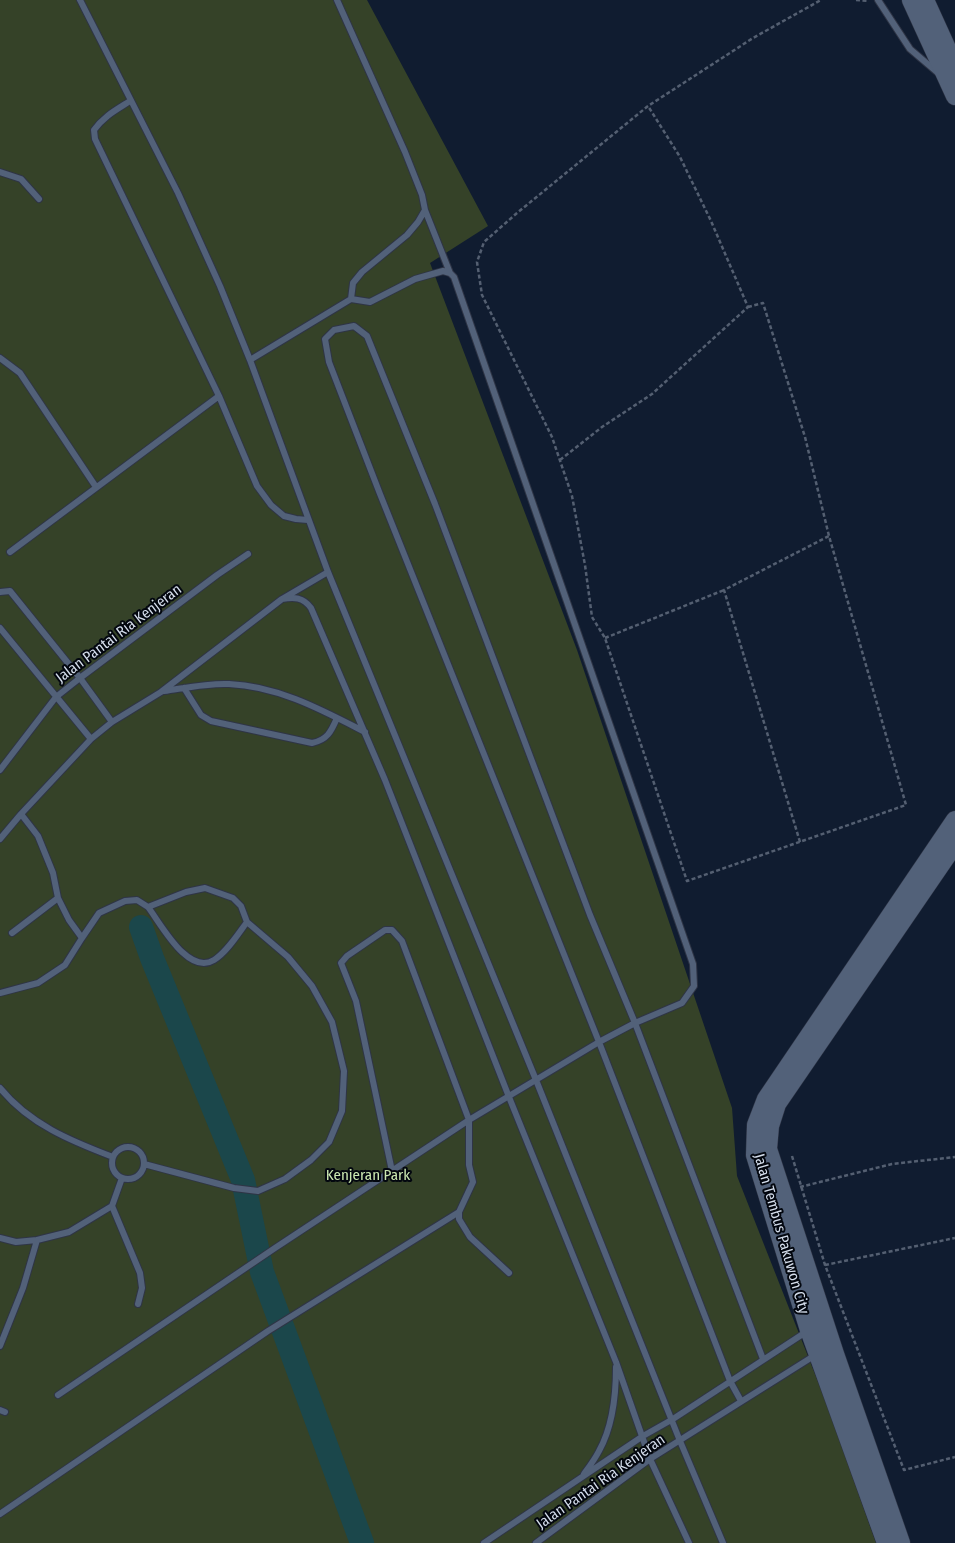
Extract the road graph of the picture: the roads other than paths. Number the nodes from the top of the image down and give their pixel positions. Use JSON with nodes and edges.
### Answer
{"nodes":[{"id":1,"x":80,"y":0,"type":"edge"},
{"id":2,"x":337,"y":0,"type":"edge"},
{"id":3,"x":878,"y":0,"type":"edge"},
{"id":4,"x":911,"y":0,"type":"edge"},
{"id":5,"x":925,"y":0,"type":"edge"},
{"id":6,"x":953,"y":81,"type":"edge"},
{"id":7,"x":130,"y":102,"type":"junction"},
{"id":8,"x":0,"y":172,"type":"edge"},
{"id":9,"x":38,"y":199,"type":"dead end"},
{"id":10,"x":425,"y":210,"type":"junction"},
{"id":11,"x":450,"y":273,"type":"junction"},
{"id":12,"x":351,"y":299,"type":"junction"},
{"id":13,"x":0,"y":358,"type":"edge"},
{"id":14,"x":250,"y":360,"type":"junction"},
{"id":15,"x":219,"y":396,"type":"junction"},
{"id":16,"x":96,"y":487,"type":"junction"},
{"id":17,"x":308,"y":520,"type":"junction"},
{"id":18,"x":10,"y":552,"type":"dead end"},
{"id":19,"x":248,"y":554,"type":"dead end"},
{"id":20,"x":328,"y":572,"type":"junction"},
{"id":21,"x":0,"y":592,"type":"edge"},
{"id":22,"x":282,"y":599,"type":"junction"},
{"id":23,"x":0,"y":628,"type":"edge"},
{"id":24,"x":80,"y":678,"type":"junction"},
{"id":25,"x":184,"y":688,"type":"junction"},
{"id":26,"x":161,"y":692,"type":"junction"},
{"id":27,"x":56,"y":697,"type":"junction"},
{"id":28,"x":337,"y":718,"type":"junction"},
{"id":29,"x":112,"y":722,"type":"junction"},
{"id":30,"x":365,"y":732,"type":"junction"},
{"id":31,"x":90,"y":739,"type":"junction"},
{"id":32,"x":0,"y":770,"type":"edge"},
{"id":33,"x":21,"y":814,"type":"junction"},
{"id":34,"x":955,"y":820,"type":"edge"},
{"id":35,"x":0,"y":839,"type":"edge"},
{"id":36,"x":955,"y":844,"type":"edge"},
{"id":37,"x":58,"y":898,"type":"junction"},
{"id":38,"x":148,"y":907,"type":"junction"},
{"id":39,"x":247,"y":922,"type":"junction"},
{"id":40,"x":12,"y":933,"type":"dead end"},
{"id":41,"x":82,"y":938,"type":"junction"},
{"id":42,"x":0,"y":993,"type":"edge"},
{"id":43,"x":635,"y":1023,"type":"junction"},
{"id":44,"x":599,"y":1042,"type":"junction"},
{"id":45,"x":536,"y":1080,"type":"junction"},
{"id":46,"x":0,"y":1088,"type":"edge"},
{"id":47,"x":509,"y":1097,"type":"junction"},
{"id":48,"x":469,"y":1120,"type":"junction"},
{"id":49,"x":113,"y":1157,"type":"junction"},
{"id":50,"x":144,"y":1164,"type":"junction"},
{"id":51,"x":392,"y":1171,"type":"junction"},
{"id":52,"x":122,"y":1178,"type":"junction"},
{"id":53,"x":112,"y":1206,"type":"junction"},
{"id":54,"x":459,"y":1212,"type":"junction"},
{"id":55,"x":0,"y":1238,"type":"edge"},
{"id":56,"x":38,"y":1240,"type":"junction"},
{"id":57,"x":509,"y":1273,"type":"dead end"},
{"id":58,"x":138,"y":1304,"type":"dead end"},
{"id":59,"x":809,"y":1330,"type":"junction"},
{"id":60,"x":0,"y":1346,"type":"edge"},
{"id":61,"x":818,"y":1354,"type":"junction"},
{"id":62,"x":763,"y":1359,"type":"junction"},
{"id":63,"x":616,"y":1362,"type":"junction"},
{"id":64,"x":730,"y":1381,"type":"junction"},
{"id":65,"x":58,"y":1395,"type":"dead end"},
{"id":66,"x":742,"y":1401,"type":"junction"},
{"id":67,"x":673,"y":1419,"type":"junction"},
{"id":68,"x":643,"y":1436,"type":"junction"},
{"id":69,"x":680,"y":1441,"type":"junction"},
{"id":70,"x":650,"y":1459,"type":"junction"},
{"id":71,"x":582,"y":1477,"type":"junction"},
{"id":72,"x":0,"y":1514,"type":"edge"},
{"id":73,"x":484,"y":1543,"type":"edge"},
{"id":74,"x":536,"y":1543,"type":"edge"},
{"id":75,"x":689,"y":1543,"type":"edge"},
{"id":76,"x":723,"y":1543,"type":"edge"},
{"id":77,"x":886,"y":1543,"type":"edge"},
{"id":78,"x":902,"y":1543,"type":"edge"}],
"edges":[{"from":1,"to":7,"type":"lane"},
{"from":2,"to":10,"type":"lane"},
{"from":3,"to":6,"type":"lane"},
{"from":4,"to":6,"type":"street"},
{"from":5,"to":6,"type":"street"},
{"from":7,"to":14,"type":"lane"},
{"from":7,"to":15,"type":"lane"},
{"from":8,"to":9,"type":"lane"},
{"from":10,"to":11,"type":"lane"},
{"from":10,"to":12,"type":"lane"},
{"from":11,"to":12,"type":"lane"},
{"from":11,"to":43,"type":"lane"},
{"from":12,"to":14,"type":"lane"},
{"from":13,"to":16,"type":"lane"},
{"from":14,"to":17,"type":"lane"},
{"from":15,"to":16,"type":"lane"},
{"from":15,"to":17,"type":"lane"},
{"from":16,"to":18,"type":"lane"},
{"from":17,"to":20,"type":"lane"},
{"from":19,"to":24,"type":"lane","name":"Jalan Pantai Ria Kenjeran"},
{"from":20,"to":22,"type":"lane"},
{"from":20,"to":45,"type":"lane"},
{"from":21,"to":24,"type":"lane"},
{"from":22,"to":26,"type":"lane"},
{"from":22,"to":30,"type":"lane"},
{"from":23,"to":27,"type":"lane"},
{"from":24,"to":27,"type":"lane","name":"Jalan Pantai Ria Kenjeran"},
{"from":24,"to":29,"type":"lane"},
{"from":25,"to":26,"type":"lane"},
{"from":25,"to":28,"type":"lane"},
{"from":25,"to":28,"type":"lane"},
{"from":26,"to":29,"type":"lane"},
{"from":27,"to":31,"type":"lane"},
{"from":27,"to":32,"type":"lane","name":"Jalan Pantai Ria Kenjeran"},
{"from":28,"to":30,"type":"lane"},
{"from":29,"to":31,"type":"lane"},
{"from":30,"to":47,"type":"lane"},
{"from":31,"to":33,"type":"lane"},
{"from":33,"to":35,"type":"lane"},
{"from":33,"to":37,"type":"lane"},
{"from":34,"to":59,"type":"street","name":"Jalan Tembus Pakuwon City"},
{"from":36,"to":78,"type":"street","name":"Jalan Tembus Pakuwon City"},
{"from":37,"to":40,"type":"lane"},
{"from":37,"to":41,"type":"lane"},
{"from":38,"to":39,"type":"lane"},
{"from":38,"to":39,"type":"lane"},
{"from":38,"to":41,"type":"lane"},
{"from":39,"to":50,"type":"lane"},
{"from":41,"to":42,"type":"lane"},
{"from":43,"to":44,"type":"lane"},
{"from":43,"to":44,"type":"lane"},
{"from":43,"to":62,"type":"lane"},
{"from":44,"to":45,"type":"lane"},
{"from":44,"to":64,"type":"lane"},
{"from":45,"to":47,"type":"lane"},
{"from":45,"to":67,"type":"lane"},
{"from":46,"to":49,"type":"lane"},
{"from":47,"to":48,"type":"lane"},
{"from":47,"to":63,"type":"lane"},
{"from":48,"to":51,"type":"lane"},
{"from":48,"to":51,"type":"lane"},
{"from":48,"to":54,"type":"lane"},
{"from":49,"to":50,"type":"lane"},
{"from":49,"to":52,"type":"lane"},
{"from":50,"to":52,"type":"lane"},
{"from":51,"to":65,"type":"lane"},
{"from":52,"to":53,"type":"lane"},
{"from":53,"to":56,"type":"lane"},
{"from":53,"to":58,"type":"lane"},
{"from":54,"to":57,"type":"lane"},
{"from":54,"to":72,"type":"lane"},
{"from":55,"to":56,"type":"lane"},
{"from":56,"to":60,"type":"lane"},
{"from":59,"to":61,"type":"street","name":"Jalan Tembus Pakuwon City"},
{"from":59,"to":62,"type":"lane"},
{"from":61,"to":66,"type":"lane","name":"Jalan Pantai Ria Kenjeran"},
{"from":61,"to":77,"type":"street","name":"Jalan Tembus Pakuwon City"},
{"from":62,"to":64,"type":"lane"},
{"from":63,"to":68,"type":"lane"},
{"from":63,"to":71,"type":"lane"},
{"from":64,"to":66,"type":"lane"},
{"from":64,"to":67,"type":"lane"},
{"from":66,"to":69,"type":"lane","name":"Jalan Pantai Ria Kenjeran"},
{"from":67,"to":68,"type":"lane"},
{"from":67,"to":69,"type":"lane"},
{"from":68,"to":70,"type":"lane"},
{"from":68,"to":71,"type":"lane"},
{"from":69,"to":70,"type":"lane","name":"Jalan Pantai Ria Kenjeran"},
{"from":69,"to":76,"type":"lane"},
{"from":70,"to":74,"type":"lane","name":"Jalan Pantai Ria Kenjeran"},
{"from":70,"to":75,"type":"lane"},
{"from":71,"to":73,"type":"lane"}]}
